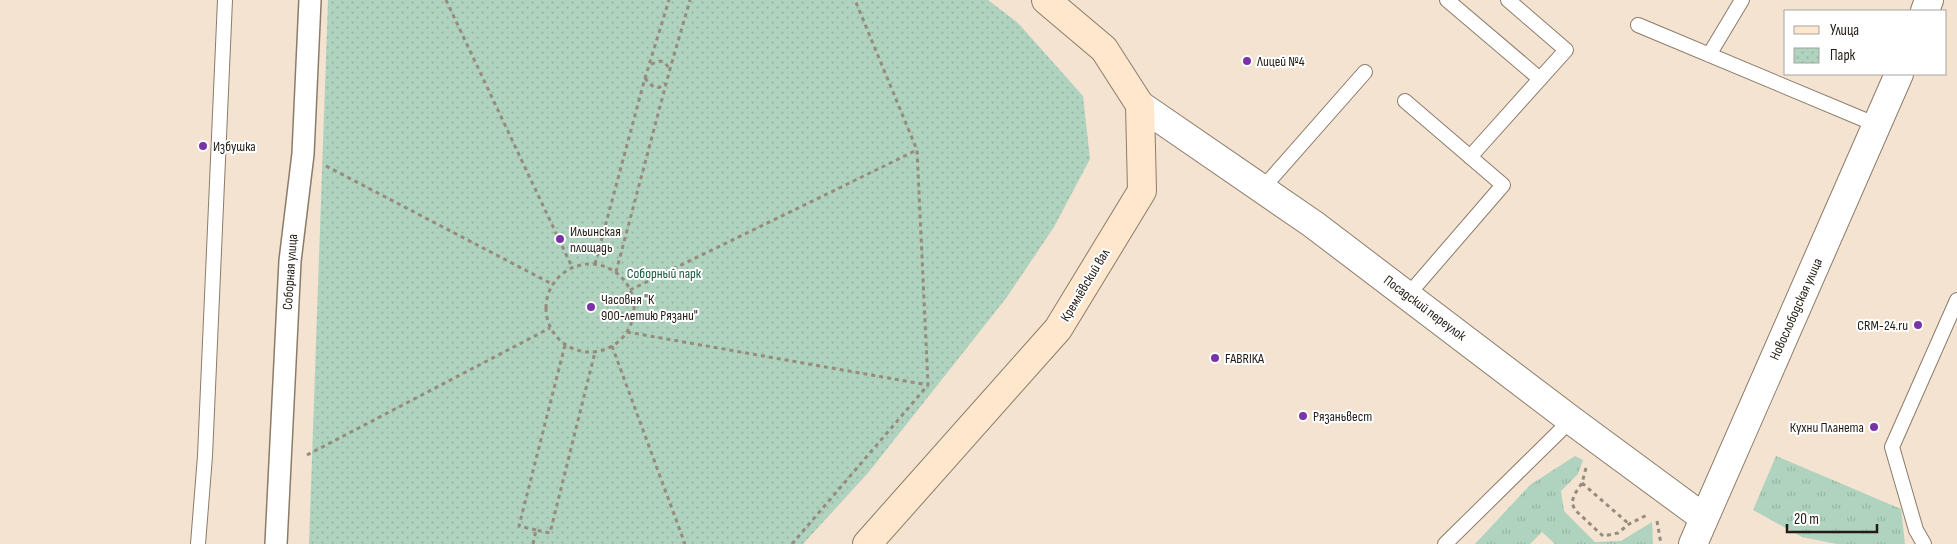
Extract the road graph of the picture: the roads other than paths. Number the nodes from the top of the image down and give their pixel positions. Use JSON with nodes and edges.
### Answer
{"nodes":[{"id":1,"x":224,"y":0,"type":"edge"},
{"id":2,"x":310,"y":0,"type":"edge"},
{"id":3,"x":1046,"y":0,"type":"edge"},
{"id":4,"x":1447,"y":0,"type":"edge"},
{"id":5,"x":1508,"y":0,"type":"edge"},
{"id":6,"x":1742,"y":0,"type":"edge"},
{"id":7,"x":1638,"y":25,"type":"dead end"},
{"id":8,"x":1710,"y":55,"type":"junction"},
{"id":9,"x":1365,"y":72,"type":"dead end"},
{"id":10,"x":1899,"y":75,"type":"edge"},
{"id":11,"x":1540,"y":79,"type":"junction"},
{"id":12,"x":1405,"y":100,"type":"dead end"},
{"id":13,"x":1140,"y":105,"type":"junction"},
{"id":14,"x":1878,"y":125,"type":"junction"},
{"id":15,"x":1470,"y":157,"type":"junction"},
{"id":16,"x":1262,"y":188,"type":"junction"},
{"id":17,"x":1408,"y":295,"type":"junction"},
{"id":18,"x":1957,"y":300,"type":"edge"},
{"id":19,"x":1571,"y":420,"type":"junction"},
{"id":20,"x":1704,"y":518,"type":"junction"},
{"id":21,"x":198,"y":544,"type":"edge"},
{"id":22,"x":276,"y":544,"type":"edge"},
{"id":23,"x":867,"y":544,"type":"edge"},
{"id":24,"x":1445,"y":544,"type":"edge"},
{"id":25,"x":1693,"y":544,"type":"edge"},
{"id":26,"x":1924,"y":544,"type":"edge"}],
"edges":[{"from":1,"to":21,"type":"lane"},
{"from":2,"to":22,"type":"street","name":"Соборная улица"},
{"from":3,"to":13,"type":"main road"},
{"from":4,"to":11,"type":"lane"},
{"from":5,"to":11,"type":"lane"},
{"from":6,"to":8,"type":"lane"},
{"from":7,"to":8,"type":"lane"},
{"from":8,"to":14,"type":"lane"},
{"from":9,"to":16,"type":"lane"},
{"from":10,"to":14,"type":"street","name":"Новослободская улица"},
{"from":11,"to":15,"type":"lane"},
{"from":12,"to":15,"type":"lane"},
{"from":13,"to":16,"type":"street","name":"Посадский переулок"},
{"from":13,"to":23,"type":"main road","name":"Кремлёвский вал"},
{"from":14,"to":20,"type":"street","name":"Новослободская улица"},
{"from":15,"to":17,"type":"lane"},
{"from":16,"to":17,"type":"street","name":"Посадский переулок"},
{"from":17,"to":19,"type":"street","name":"Посадский переулок"},
{"from":18,"to":26,"type":"lane"},
{"from":19,"to":20,"type":"street","name":"Посадский переулок"},
{"from":19,"to":24,"type":"lane"},
{"from":20,"to":25,"type":"street","name":"Новослободская улица"}]}
